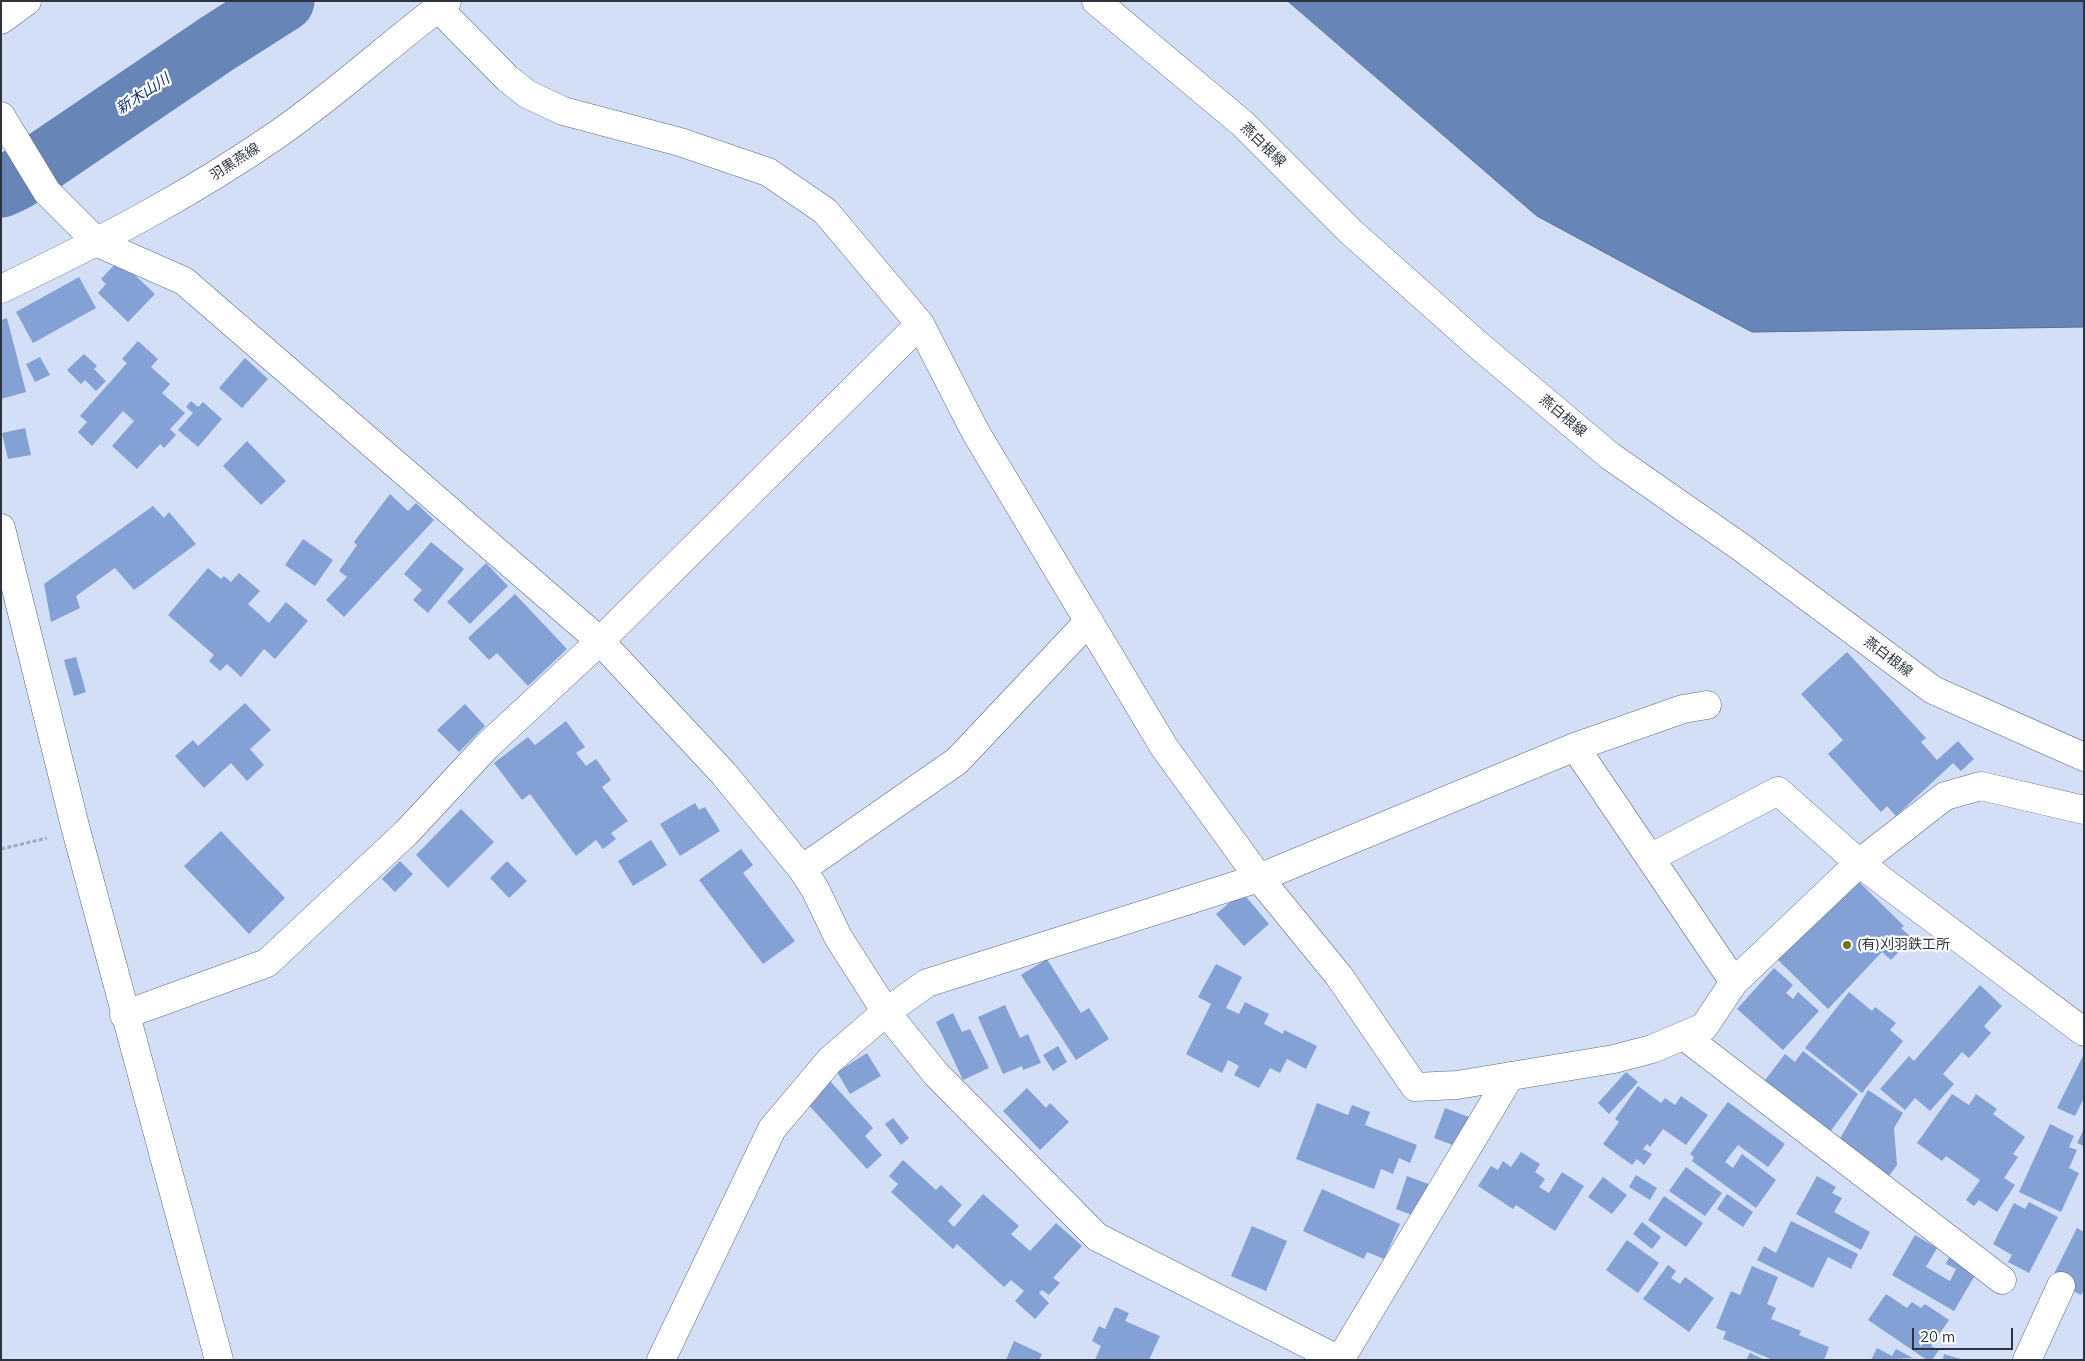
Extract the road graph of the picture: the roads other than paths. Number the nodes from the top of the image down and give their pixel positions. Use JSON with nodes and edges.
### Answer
{"nodes":[{"id":1,"x":26,"y":1,"type":"edge"},
{"id":2,"x":1096,"y":1,"type":"edge"},
{"id":3,"x":443,"y":5,"type":"edge"},
{"id":4,"x":1,"y":20,"type":"edge"},
{"id":5,"x":1,"y":116,"type":"edge"},
{"id":6,"x":98,"y":243,"type":"junction"},
{"id":7,"x":1,"y":289,"type":"edge"},
{"id":8,"x":920,"y":324,"type":"junction"},
{"id":9,"x":1,"y":528,"type":"edge"},
{"id":10,"x":1089,"y":621,"type":"junction"},
{"id":11,"x":600,"y":641,"type":"junction"},
{"id":12,"x":1707,"y":706,"type":"dead end"},
{"id":13,"x":1575,"y":747,"type":"junction"},
{"id":14,"x":2084,"y":757,"type":"edge"},
{"id":15,"x":2084,"y":810,"type":"edge"},
{"id":16,"x":1650,"y":858,"type":"junction"},
{"id":17,"x":1859,"y":863,"type":"junction"},
{"id":18,"x":802,"y":869,"type":"junction"},
{"id":19,"x":1258,"y":878,"type":"junction"},
{"id":20,"x":1734,"y":982,"type":"junction"},
{"id":21,"x":886,"y":1012,"type":"junction"},
{"id":22,"x":124,"y":1015,"type":"junction"},
{"id":23,"x":2084,"y":1032,"type":"edge"},
{"id":24,"x":1684,"y":1036,"type":"junction"},
{"id":25,"x":1510,"y":1076,"type":"junction"},
{"id":26,"x":2002,"y":1280,"type":"dead end"},
{"id":27,"x":2061,"y":1286,"type":"dead end"},
{"id":28,"x":219,"y":1360,"type":"edge"},
{"id":29,"x":661,"y":1360,"type":"edge"},
{"id":30,"x":1339,"y":1360,"type":"edge"},
{"id":31,"x":2027,"y":1360,"type":"edge"}],
"edges":[{"from":1,"to":4,"type":"street"},
{"from":2,"to":14,"type":"street","name":"燕白根線"},
{"from":3,"to":6,"type":"street","name":"羽黒燕線"},
{"from":3,"to":8,"type":"street"},
{"from":5,"to":6,"type":"street"},
{"from":6,"to":7,"type":"street","name":"羽黒燕線"},
{"from":6,"to":11,"type":"street"},
{"from":8,"to":10,"type":"street"},
{"from":8,"to":11,"type":"street"},
{"from":9,"to":22,"type":"street"},
{"from":10,"to":18,"type":"street"},
{"from":10,"to":19,"type":"street"},
{"from":11,"to":18,"type":"street"},
{"from":11,"to":22,"type":"street"},
{"from":12,"to":13,"type":"street"},
{"from":13,"to":16,"type":"street"},
{"from":13,"to":19,"type":"street"},
{"from":15,"to":17,"type":"street"},
{"from":16,"to":17,"type":"street"},
{"from":16,"to":20,"type":"street"},
{"from":17,"to":20,"type":"street"},
{"from":17,"to":23,"type":"street"},
{"from":18,"to":21,"type":"street"},
{"from":19,"to":21,"type":"street"},
{"from":19,"to":25,"type":"street"},
{"from":20,"to":24,"type":"street"},
{"from":21,"to":29,"type":"street"},
{"from":21,"to":30,"type":"street"},
{"from":22,"to":28,"type":"street"},
{"from":24,"to":25,"type":"street"},
{"from":24,"to":26,"type":"street"},
{"from":25,"to":30,"type":"street"},
{"from":27,"to":31,"type":"street"}]}
